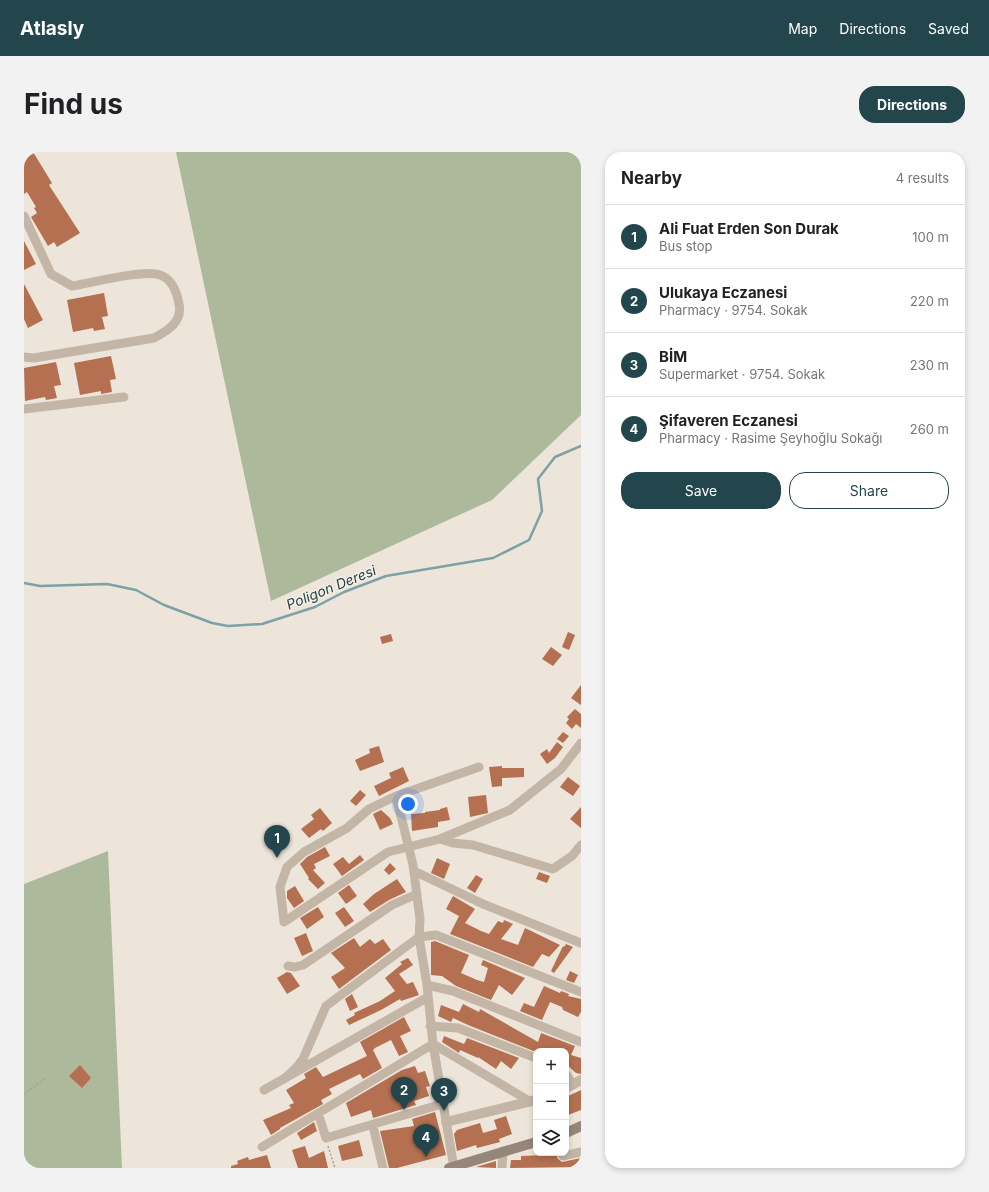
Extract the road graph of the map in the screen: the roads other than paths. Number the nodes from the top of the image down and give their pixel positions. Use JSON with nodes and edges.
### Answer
{"nodes":[{"id":1,"x":24,"y":216,"type":"edge"},
{"id":2,"x":24,"y":356,"type":"edge"},
{"id":3,"x":124,"y":397,"type":"dead end"},
{"id":4,"x":24,"y":409,"type":"edge"},
{"id":5,"x":581,"y":743,"type":"edge"},
{"id":6,"x":479,"y":767,"type":"dead end"},
{"id":7,"x":396,"y":796,"type":"junction"},
{"id":8,"x":440,"y":839,"type":"junction"},
{"id":9,"x":581,"y":845,"type":"edge"},
{"id":10,"x":409,"y":847,"type":"junction"},
{"id":11,"x":414,"y":871,"type":"junction"},
{"id":12,"x":417,"y":894,"type":"junction"},
{"id":13,"x":418,"y":937,"type":"junction"},
{"id":14,"x":581,"y":944,"type":"edge"},
{"id":15,"x":288,"y":966,"type":"dead end"},
{"id":16,"x":427,"y":985,"type":"junction"},
{"id":17,"x":581,"y":992,"type":"edge"},
{"id":18,"x":428,"y":997,"type":"junction"},
{"id":19,"x":430,"y":1026,"type":"junction"},
{"id":20,"x":581,"y":1042,"type":"edge"},
{"id":21,"x":433,"y":1044,"type":"junction"},
{"id":22,"x":533,"y":1057,"type":"edge"},
{"id":23,"x":285,"y":1078,"type":"junction"},
{"id":24,"x":264,"y":1090,"type":"dead end"},
{"id":25,"x":533,"y":1101,"type":"edge"},
{"id":26,"x":442,"y":1104,"type":"junction"},
{"id":27,"x":318,"y":1114,"type":"junction"},
{"id":28,"x":446,"y":1122,"type":"junction"},
{"id":29,"x":373,"y":1126,"type":"junction"},
{"id":30,"x":581,"y":1126,"type":"edge"},
{"id":31,"x":569,"y":1132,"type":"edge"},
{"id":32,"x":533,"y":1143,"type":"edge"},
{"id":33,"x":262,"y":1146,"type":"dead end"},
{"id":34,"x":503,"y":1152,"type":"junction"},
{"id":35,"x":581,"y":1152,"type":"edge"},
{"id":36,"x":569,"y":1155,"type":"edge"},
{"id":37,"x":383,"y":1168,"type":"edge"},
{"id":38,"x":452,"y":1168,"type":"edge"},
{"id":39,"x":502,"y":1168,"type":"edge"}],
"edges":[{"from":1,"to":2,"type":"street"},
{"from":3,"to":4,"type":"street"},
{"from":5,"to":8,"type":"street"},
{"from":6,"to":7,"type":"street"},
{"from":7,"to":10,"type":"street"},
{"from":7,"to":10,"type":"street"},
{"from":8,"to":9,"type":"street"},
{"from":8,"to":10,"type":"street"},
{"from":10,"to":11,"type":"street"},
{"from":11,"to":12,"type":"street"},
{"from":11,"to":14,"type":"street"},
{"from":12,"to":13,"type":"street"},
{"from":12,"to":15,"type":"street"},
{"from":13,"to":16,"type":"street"},
{"from":13,"to":17,"type":"street"},
{"from":13,"to":23,"type":"street"},
{"from":16,"to":18,"type":"street"},
{"from":16,"to":20,"type":"street"},
{"from":18,"to":19,"type":"street"},
{"from":18,"to":23,"type":"street"},
{"from":19,"to":21,"type":"street"},
{"from":19,"to":22,"type":"street"},
{"from":21,"to":25,"type":"street"},
{"from":21,"to":26,"type":"street"},
{"from":21,"to":27,"type":"street"},
{"from":23,"to":24,"type":"street"},
{"from":25,"to":28,"type":"street"},
{"from":26,"to":28,"type":"street"},
{"from":26,"to":29,"type":"street"},
{"from":27,"to":29,"type":"street"},
{"from":27,"to":33,"type":"street"},
{"from":28,"to":38,"type":"street"},
{"from":29,"to":37,"type":"street"},
{"from":30,"to":31,"type":"main road"},
{"from":32,"to":34,"type":"main road"},
{"from":34,"to":38,"type":"main road"},
{"from":34,"to":39,"type":"street"},
{"from":35,"to":36,"type":"street"}]}
